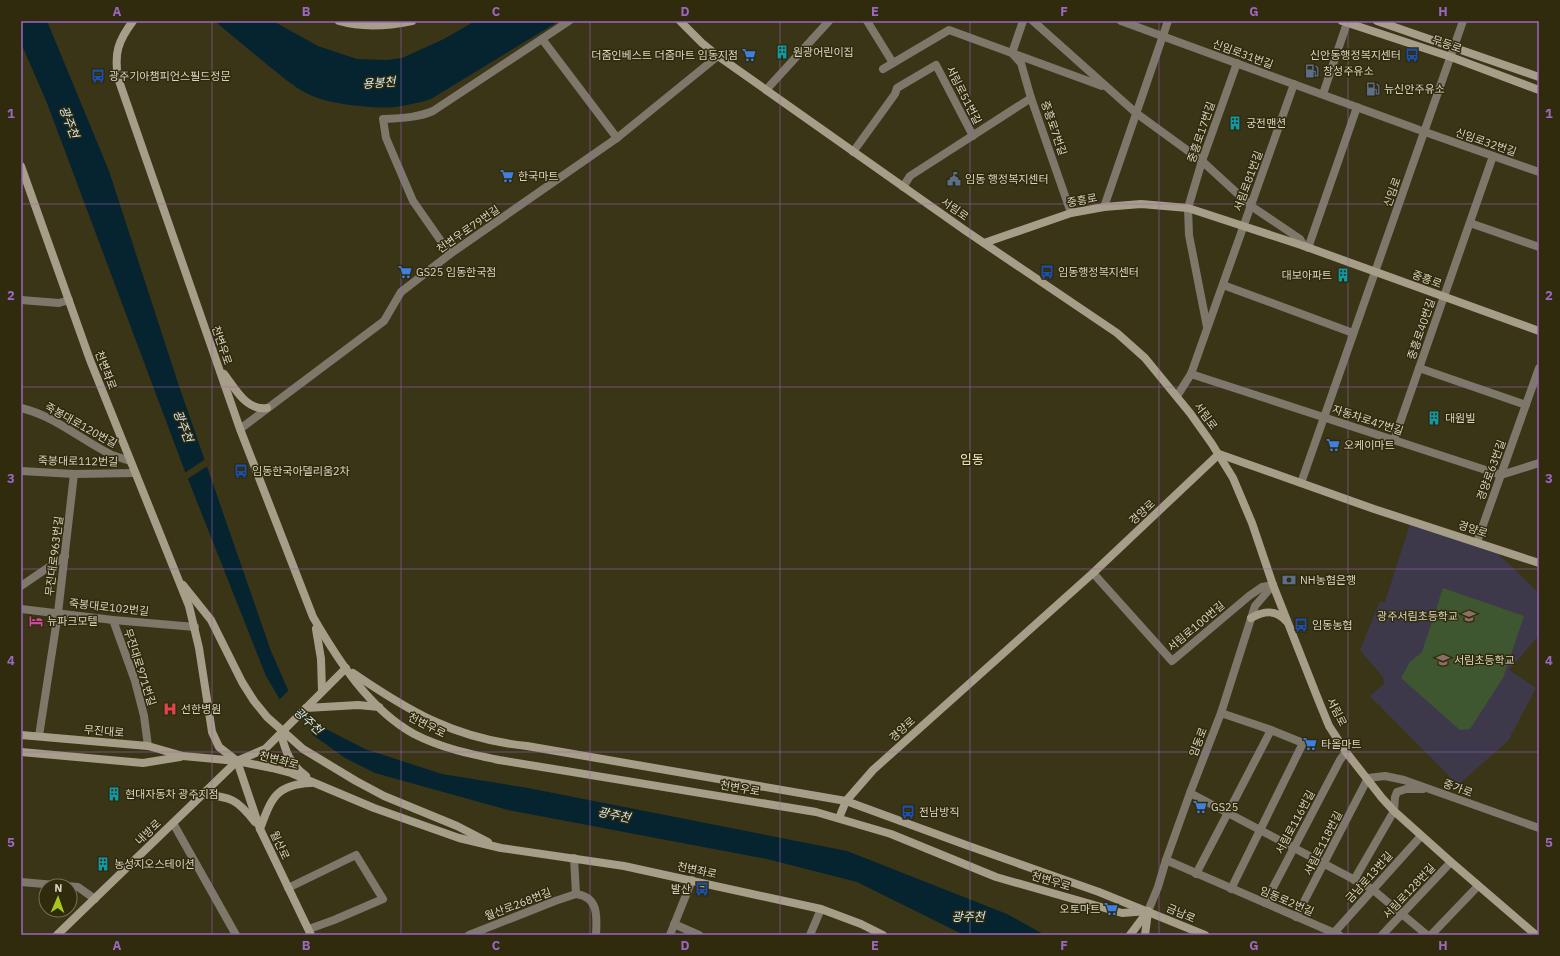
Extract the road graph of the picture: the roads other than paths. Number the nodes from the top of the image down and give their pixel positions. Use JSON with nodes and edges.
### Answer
{"nodes":[{"id":1,"x":133,"y":21,"type":"edge"},
{"id":2,"x":339,"y":21,"type":"edge"},
{"id":3,"x":412,"y":21,"type":"edge"},
{"id":4,"x":569,"y":21,"type":"edge"},
{"id":5,"x":680,"y":21,"type":"edge"},
{"id":6,"x":829,"y":21,"type":"edge"},
{"id":7,"x":867,"y":21,"type":"edge"},
{"id":8,"x":1023,"y":21,"type":"edge"},
{"id":9,"x":1033,"y":21,"type":"edge"},
{"id":10,"x":1121,"y":21,"type":"edge"},
{"id":11,"x":1168,"y":21,"type":"edge"},
{"id":12,"x":1377,"y":21,"type":"edge"},
{"id":13,"x":1463,"y":21,"type":"edge"},
{"id":14,"x":1345,"y":22,"type":"edge"},
{"id":15,"x":1162,"y":36,"type":"junction"},
{"id":16,"x":542,"y":39,"type":"junction"},
{"id":17,"x":1454,"y":47,"type":"junction"},
{"id":18,"x":1012,"y":53,"type":"junction"},
{"id":19,"x":718,"y":56,"type":"junction"},
{"id":20,"x":1451,"y":57,"type":"junction"},
{"id":21,"x":892,"y":63,"type":"junction"},
{"id":22,"x":1237,"y":63,"type":"junction"},
{"id":23,"x":883,"y":69,"type":"dead end"},
{"id":24,"x":1539,"y":77,"type":"edge"},
{"id":25,"x":1294,"y":84,"type":"junction"},
{"id":26,"x":1107,"y":87,"type":"junction"},
{"id":27,"x":766,"y":90,"type":"junction"},
{"id":28,"x":1539,"y":90,"type":"edge"},
{"id":29,"x":1323,"y":94,"type":"junction"},
{"id":30,"x":1031,"y":98,"type":"junction"},
{"id":31,"x":1357,"y":107,"type":"junction"},
{"id":32,"x":1136,"y":113,"type":"junction"},
{"id":33,"x":1425,"y":132,"type":"junction"},
{"id":34,"x":973,"y":136,"type":"junction"},
{"id":35,"x":617,"y":138,"type":"junction"},
{"id":36,"x":853,"y":152,"type":"junction"},
{"id":37,"x":1493,"y":156,"type":"junction"},
{"id":38,"x":21,"y":158,"type":"edge"},
{"id":39,"x":1202,"y":161,"type":"junction"},
{"id":40,"x":22,"y":169,"type":"edge"},
{"id":41,"x":1539,"y":172,"type":"edge"},
{"id":42,"x":903,"y":187,"type":"junction"},
{"id":43,"x":1251,"y":206,"type":"junction"},
{"id":44,"x":1104,"y":207,"type":"junction"},
{"id":45,"x":1188,"y":208,"type":"junction"},
{"id":46,"x":1071,"y":213,"type":"junction"},
{"id":47,"x":1470,"y":223,"type":"junction"},
{"id":48,"x":1243,"y":227,"type":"junction"},
{"id":49,"x":984,"y":243,"type":"junction"},
{"id":50,"x":1306,"y":247,"type":"junction"},
{"id":51,"x":1539,"y":247,"type":"edge"},
{"id":52,"x":450,"y":254,"type":"junction"},
{"id":53,"x":1375,"y":272,"type":"junction"},
{"id":54,"x":1222,"y":286,"type":"junction"},
{"id":55,"x":1444,"y":297,"type":"junction"},
{"id":56,"x":21,"y":300,"type":"edge"},
{"id":57,"x":69,"y":300,"type":"junction"},
{"id":58,"x":1208,"y":327,"type":"junction"},
{"id":59,"x":1539,"y":331,"type":"edge"},
{"id":60,"x":1353,"y":333,"type":"junction"},
{"id":61,"x":219,"y":368,"type":"junction"},
{"id":62,"x":1419,"y":368,"type":"junction"},
{"id":63,"x":1539,"y":368,"type":"edge"},
{"id":64,"x":1191,"y":374,"type":"junction"},
{"id":65,"x":1177,"y":396,"type":"junction"},
{"id":66,"x":1526,"y":405,"type":"junction"},
{"id":67,"x":21,"y":408,"type":"edge"},
{"id":68,"x":268,"y":408,"type":"junction"},
{"id":69,"x":1324,"y":417,"type":"junction"},
{"id":70,"x":240,"y":429,"type":"junction"},
{"id":71,"x":1394,"y":440,"type":"junction"},
{"id":72,"x":1219,"y":454,"type":"junction"},
{"id":73,"x":130,"y":461,"type":"junction"},
{"id":74,"x":1539,"y":463,"type":"edge"},
{"id":75,"x":21,"y":471,"type":"edge"},
{"id":76,"x":135,"y":473,"type":"junction"},
{"id":77,"x":74,"y":474,"type":"junction"},
{"id":78,"x":1501,"y":475,"type":"junction"},
{"id":79,"x":1301,"y":483,"type":"junction"},
{"id":80,"x":1477,"y":542,"type":"junction"},
{"id":81,"x":65,"y":556,"type":"junction"},
{"id":82,"x":1539,"y":563,"type":"edge"},
{"id":83,"x":1093,"y":573,"type":"junction"},
{"id":84,"x":178,"y":578,"type":"junction"},
{"id":85,"x":1273,"y":585,"type":"junction"},
{"id":86,"x":21,"y":586,"type":"edge"},
{"id":87,"x":21,"y":609,"type":"edge"},
{"id":88,"x":58,"y":613,"type":"junction"},
{"id":89,"x":313,"y":617,"type":"junction"},
{"id":90,"x":1251,"y":618,"type":"junction"},
{"id":91,"x":113,"y":620,"type":"junction"},
{"id":92,"x":1287,"y":622,"type":"junction"},
{"id":93,"x":195,"y":627,"type":"junction"},
{"id":94,"x":346,"y":668,"type":"junction"},
{"id":95,"x":322,"y":691,"type":"junction"},
{"id":96,"x":379,"y":707,"type":"junction"},
{"id":97,"x":306,"y":708,"type":"junction"},
{"id":98,"x":1221,"y":713,"type":"junction"},
{"id":99,"x":1271,"y":730,"type":"junction"},
{"id":100,"x":281,"y":734,"type":"junction"},
{"id":101,"x":21,"y":735,"type":"edge"},
{"id":102,"x":39,"y":736,"type":"junction"},
{"id":103,"x":148,"y":746,"type":"junction"},
{"id":104,"x":21,"y":752,"type":"edge"},
{"id":105,"x":1346,"y":752,"type":"junction"},
{"id":106,"x":183,"y":756,"type":"junction"},
{"id":107,"x":237,"y":761,"type":"junction"},
{"id":108,"x":1368,"y":778,"type":"junction"},
{"id":109,"x":314,"y":783,"type":"junction"},
{"id":110,"x":1428,"y":789,"type":"junction"},
{"id":111,"x":1190,"y":793,"type":"junction"},
{"id":112,"x":202,"y":794,"type":"junction"},
{"id":113,"x":846,"y":801,"type":"junction"},
{"id":114,"x":1394,"y":811,"type":"junction"},
{"id":115,"x":1227,"y":812,"type":"junction"},
{"id":116,"x":839,"y":818,"type":"junction"},
{"id":117,"x":173,"y":823,"type":"junction"},
{"id":118,"x":1539,"y":828,"type":"edge"},
{"id":119,"x":260,"y":829,"type":"junction"},
{"id":120,"x":1261,"y":830,"type":"junction"},
{"id":121,"x":1421,"y":836,"type":"junction"},
{"id":122,"x":501,"y":848,"type":"junction"},
{"id":123,"x":1293,"y":848,"type":"junction"},
{"id":124,"x":574,"y":858,"type":"junction"},
{"id":125,"x":1166,"y":860,"type":"junction"},
{"id":126,"x":1451,"y":862,"type":"junction"},
{"id":127,"x":1324,"y":864,"type":"junction"},
{"id":128,"x":1196,"y":874,"type":"junction"},
{"id":129,"x":692,"y":880,"type":"junction"},
{"id":130,"x":1354,"y":880,"type":"junction"},
{"id":131,"x":21,"y":882,"type":"edge"},
{"id":132,"x":1478,"y":886,"type":"junction"},
{"id":133,"x":288,"y":888,"type":"junction"},
{"id":134,"x":1231,"y":889,"type":"junction"},
{"id":135,"x":1372,"y":889,"type":"junction"},
{"id":136,"x":576,"y":894,"type":"junction"},
{"id":137,"x":95,"y":899,"type":"junction"},
{"id":138,"x":1265,"y":903,"type":"junction"},
{"id":139,"x":821,"y":909,"type":"junction"},
{"id":140,"x":1148,"y":911,"type":"junction"},
{"id":141,"x":1401,"y":914,"type":"junction"},
{"id":142,"x":1296,"y":917,"type":"junction"},
{"id":143,"x":674,"y":924,"type":"junction"},
{"id":144,"x":310,"y":932,"type":"edge"},
{"id":145,"x":1335,"y":934,"type":"edge"},
{"id":146,"x":57,"y":935,"type":"edge"},
{"id":147,"x":236,"y":935,"type":"edge"},
{"id":148,"x":469,"y":935,"type":"edge"},
{"id":149,"x":596,"y":935,"type":"edge"},
{"id":150,"x":670,"y":935,"type":"edge"},
{"id":151,"x":699,"y":935,"type":"edge"},
{"id":152,"x":810,"y":935,"type":"edge"},
{"id":153,"x":883,"y":935,"type":"edge"},
{"id":154,"x":1130,"y":935,"type":"edge"},
{"id":155,"x":1145,"y":935,"type":"edge"},
{"id":156,"x":1205,"y":935,"type":"edge"},
{"id":157,"x":1382,"y":935,"type":"edge"},
{"id":158,"x":1427,"y":935,"type":"edge"},
{"id":159,"x":1431,"y":935,"type":"edge"},
{"id":160,"x":1536,"y":935,"type":"edge"}],
"edges":[{"from":1,"to":61,"type":"street","name":"천변우로"},
{"from":2,"to":3,"type":"street"},
{"from":4,"to":16,"type":"street"},
{"from":5,"to":19,"type":"street","name":"서림로"},
{"from":6,"to":27,"type":"street"},
{"from":7,"to":21,"type":"street"},
{"from":8,"to":18,"type":"street"},
{"from":9,"to":26,"type":"street"},
{"from":10,"to":15,"type":"street","name":"신임로31번길"},
{"from":11,"to":15,"type":"street"},
{"from":12,"to":17,"type":"street","name":"무등로"},
{"from":13,"to":17,"type":"street","name":"신임로"},
{"from":14,"to":20,"type":"street","name":"무등로"},
{"from":14,"to":29,"type":"street","name":"무등로"},
{"from":15,"to":22,"type":"street","name":"신임로31번길"},
{"from":15,"to":32,"type":"street"},
{"from":16,"to":35,"type":"street"},
{"from":16,"to":52,"type":"street"},
{"from":17,"to":20,"type":"street","name":"신임로"},
{"from":17,"to":24,"type":"street","name":"무등로"},
{"from":18,"to":21,"type":"street"},
{"from":18,"to":26,"type":"street"},
{"from":18,"to":30,"type":"street","name":"중흥로7번길"},
{"from":19,"to":27,"type":"street","name":"서림로"},
{"from":19,"to":35,"type":"street","name":"천변우로79번길"},
{"from":20,"to":28,"type":"street","name":"무등로"},
{"from":20,"to":33,"type":"street","name":"신임로"},
{"from":21,"to":23,"type":"street"},
{"from":22,"to":25,"type":"street","name":"신임로31번길"},
{"from":22,"to":39,"type":"street","name":"중흥로17번길"},
{"from":25,"to":29,"type":"street","name":"신임로31번길"},
{"from":25,"to":43,"type":"street","name":"서림로81번길"},
{"from":26,"to":32,"type":"street"},
{"from":27,"to":36,"type":"street","name":"서림로"},
{"from":29,"to":31,"type":"street","name":"신임로31번길"},
{"from":30,"to":34,"type":"street","name":"서림로51번길"},
{"from":30,"to":46,"type":"street","name":"중흥로7번길"},
{"from":31,"to":33,"type":"street","name":"신임로31번길"},
{"from":31,"to":50,"type":"street"},
{"from":32,"to":39,"type":"street"},
{"from":32,"to":44,"type":"street"},
{"from":33,"to":37,"type":"street","name":"신임로32번길"},
{"from":33,"to":53,"type":"street","name":"신임로"},
{"from":34,"to":36,"type":"street","name":"서림로51번길"},
{"from":34,"to":42,"type":"street","name":"서림로51번길"},
{"from":35,"to":52,"type":"street","name":"천변우로79번길"},
{"from":36,"to":42,"type":"street","name":"서림로"},
{"from":37,"to":41,"type":"street","name":"신임로32번길"},
{"from":37,"to":47,"type":"street","name":"중흥로40번길"},
{"from":38,"to":40,"type":"street"},
{"from":39,"to":43,"type":"street"},
{"from":39,"to":45,"type":"street","name":"중흥로17번길"},
{"from":40,"to":57,"type":"street","name":"천변좌로"},
{"from":42,"to":49,"type":"street","name":"서림로"},
{"from":43,"to":48,"type":"street","name":"서림로81번길"},
{"from":43,"to":50,"type":"street"},
{"from":44,"to":45,"type":"street","name":"중흥로"},
{"from":44,"to":46,"type":"street","name":"중흥로"},
{"from":45,"to":48,"type":"street","name":"중흥로"},
{"from":45,"to":58,"type":"street"},
{"from":46,"to":49,"type":"street","name":"중흥로"},
{"from":47,"to":51,"type":"street"},
{"from":47,"to":55,"type":"street","name":"중흥로40번길"},
{"from":48,"to":50,"type":"street","name":"중흥로"},
{"from":48,"to":54,"type":"street","name":"서림로81번길"},
{"from":49,"to":65,"type":"street","name":"서림로"},
{"from":50,"to":53,"type":"street","name":"중흥로"},
{"from":52,"to":68,"type":"street","name":"천변우로79번길"},
{"from":53,"to":55,"type":"street","name":"중흥로"},
{"from":53,"to":60,"type":"street","name":"신임로"},
{"from":54,"to":58,"type":"street","name":"서림로81번길"},
{"from":54,"to":60,"type":"street"},
{"from":55,"to":59,"type":"street","name":"중흥로"},
{"from":55,"to":62,"type":"street","name":"중흥로40번길"},
{"from":56,"to":57,"type":"street"},
{"from":57,"to":73,"type":"street","name":"천변좌로"},
{"from":58,"to":64,"type":"street","name":"서림로81번길"},
{"from":60,"to":69,"type":"street","name":"신임로"},
{"from":61,"to":68,"type":"street"},
{"from":61,"to":70,"type":"street","name":"천변우로"},
{"from":62,"to":66,"type":"street","name":"중흥로40번길"},
{"from":62,"to":71,"type":"street","name":"중흥로40번길"},
{"from":63,"to":66,"type":"street","name":"경양로63번길"},
{"from":64,"to":65,"type":"street","name":"서림로81번길"},
{"from":64,"to":69,"type":"street","name":"자동차로47번길"},
{"from":65,"to":72,"type":"street","name":"서림로"},
{"from":66,"to":78,"type":"street","name":"경양로63번길"},
{"from":67,"to":73,"type":"street","name":"죽봉대로120번길"},
{"from":68,"to":70,"type":"street","name":"천변우로79번길"},
{"from":69,"to":71,"type":"street","name":"자동차로47번길"},
{"from":69,"to":79,"type":"street","name":"신임로"},
{"from":70,"to":89,"type":"street","name":"천변우로"},
{"from":71,"to":78,"type":"street","name":"자동차로47번길"},
{"from":72,"to":79,"type":"street","name":"경양로"},
{"from":72,"to":83,"type":"street","name":"경양로"},
{"from":72,"to":85,"type":"street","name":"서림로"},
{"from":73,"to":76,"type":"street","name":"천변좌로"},
{"from":74,"to":78,"type":"street"},
{"from":75,"to":77,"type":"street","name":"죽봉대로112번길"},
{"from":76,"to":77,"type":"street","name":"죽봉대로112번길"},
{"from":76,"to":84,"type":"street","name":"천변좌로"},
{"from":77,"to":81,"type":"street","name":"무진대로963번길"},
{"from":78,"to":80,"type":"street","name":"경양로63번길"},
{"from":79,"to":80,"type":"street","name":"경양로"},
{"from":80,"to":82,"type":"street","name":"경양로"},
{"from":81,"to":86,"type":"street"},
{"from":81,"to":88,"type":"street","name":"무진대로963번길"},
{"from":83,"to":85,"type":"street","name":"서림로100번길"},
{"from":83,"to":113,"type":"street","name":"경양로"},
{"from":84,"to":93,"type":"street","name":"천변좌로"},
{"from":84,"to":122,"type":"street","name":"천변좌로"},
{"from":85,"to":90,"type":"street","name":"임동로"},
{"from":85,"to":92,"type":"street","name":"서림로"},
{"from":87,"to":88,"type":"street","name":"죽봉대로102번길"},
{"from":88,"to":91,"type":"street","name":"죽봉대로102번길"},
{"from":88,"to":102,"type":"street","name":"무진대로963번길"},
{"from":89,"to":94,"type":"street","name":"천변우로"},
{"from":89,"to":95,"type":"street"},
{"from":90,"to":92,"type":"street"},
{"from":90,"to":98,"type":"street","name":"임동로"},
{"from":91,"to":93,"type":"street","name":"죽봉대로102번길"},
{"from":91,"to":103,"type":"street","name":"무진대로971번길"},
{"from":92,"to":105,"type":"street","name":"서림로"},
{"from":93,"to":107,"type":"street","name":"천변좌로"},
{"from":94,"to":95,"type":"street"},
{"from":94,"to":96,"type":"street","name":"천변우로"},
{"from":94,"to":113,"type":"street","name":"천변우로"},
{"from":95,"to":97,"type":"street","name":"무진대로"},
{"from":96,"to":97,"type":"street"},
{"from":96,"to":116,"type":"street","name":"천변우로"},
{"from":97,"to":100,"type":"street","name":"무진대로"},
{"from":98,"to":99,"type":"street"},
{"from":98,"to":111,"type":"street","name":"임동로"},
{"from":99,"to":115,"type":"street"},
{"from":99,"to":120,"type":"street"},
{"from":100,"to":107,"type":"street","name":"무진대로"},
{"from":100,"to":109,"type":"street"},
{"from":101,"to":102,"type":"street","name":"무진대로"},
{"from":102,"to":103,"type":"street","name":"무진대로"},
{"from":103,"to":106,"type":"street","name":"무진대로"},
{"from":104,"to":106,"type":"street","name":"무진대로"},
{"from":105,"to":108,"type":"street","name":"서림로"},
{"from":105,"to":123,"type":"street","name":"서림로116번길"},
{"from":106,"to":107,"type":"street","name":"무진대로"},
{"from":107,"to":109,"type":"street","name":"천변좌로"},
{"from":107,"to":112,"type":"street","name":"내방로"},
{"from":107,"to":119,"type":"street","name":"월산로"},
{"from":108,"to":110,"type":"street","name":"중가로"},
{"from":108,"to":114,"type":"street","name":"서림로"},
{"from":108,"to":127,"type":"street","name":"서림로118번길"},
{"from":109,"to":119,"type":"street"},
{"from":109,"to":122,"type":"street","name":"천변좌로"},
{"from":110,"to":114,"type":"street"},
{"from":110,"to":118,"type":"street","name":"중가로"},
{"from":111,"to":115,"type":"street"},
{"from":111,"to":125,"type":"street","name":"임동로"},
{"from":112,"to":117,"type":"street","name":"내방로"},
{"from":112,"to":119,"type":"street"},
{"from":113,"to":116,"type":"street","name":"경양로"},
{"from":113,"to":140,"type":"street","name":"천변우로"},
{"from":114,"to":121,"type":"street","name":"서림로"},
{"from":114,"to":130,"type":"street"},
{"from":115,"to":120,"type":"street"},
{"from":115,"to":128,"type":"street"},
{"from":116,"to":140,"type":"street","name":"천변우로"},
{"from":117,"to":137,"type":"street","name":"내방로"},
{"from":117,"to":147,"type":"street"},
{"from":119,"to":133,"type":"street","name":"월산로"},
{"from":120,"to":123,"type":"street"},
{"from":120,"to":134,"type":"street"},
{"from":121,"to":126,"type":"street","name":"서림로"},
{"from":121,"to":135,"type":"street","name":"금남로13번길"},
{"from":122,"to":124,"type":"street","name":"천변좌로"},
{"from":123,"to":127,"type":"street"},
{"from":123,"to":138,"type":"street","name":"서림로116번길"},
{"from":124,"to":129,"type":"street","name":"천변좌로"},
{"from":124,"to":136,"type":"street"},
{"from":125,"to":128,"type":"street","name":"임동로2번길"},
{"from":125,"to":140,"type":"street","name":"임동로"},
{"from":126,"to":132,"type":"street","name":"서림로"},
{"from":126,"to":141,"type":"street","name":"서림로128번길"},
{"from":127,"to":130,"type":"street"},
{"from":127,"to":142,"type":"street","name":"서림로118번길"},
{"from":128,"to":134,"type":"street","name":"임동로2번길"},
{"from":129,"to":139,"type":"street","name":"천변좌로"},
{"from":129,"to":143,"type":"street"},
{"from":130,"to":135,"type":"street"},
{"from":131,"to":137,"type":"street"},
{"from":132,"to":159,"type":"street"},
{"from":132,"to":160,"type":"street","name":"서림로"},
{"from":133,"to":144,"type":"street","name":"월산로"},
{"from":133,"to":144,"type":"street"},
{"from":134,"to":138,"type":"street","name":"임동로2번길"},
{"from":135,"to":141,"type":"street"},
{"from":135,"to":145,"type":"street","name":"금남로13번길"},
{"from":136,"to":148,"type":"street","name":"월산로268번길"},
{"from":136,"to":149,"type":"street"},
{"from":137,"to":146,"type":"street","name":"내방로"},
{"from":138,"to":142,"type":"street","name":"임동로2번길"},
{"from":139,"to":152,"type":"street"},
{"from":139,"to":153,"type":"street","name":"천변좌로"},
{"from":140,"to":154,"type":"street"},
{"from":140,"to":155,"type":"street"},
{"from":140,"to":156,"type":"street","name":"금남로"},
{"from":141,"to":157,"type":"street","name":"서림로128번길"},
{"from":141,"to":158,"type":"street"},
{"from":142,"to":145,"type":"street","name":"임동로2번길"},
{"from":143,"to":150,"type":"street"},
{"from":143,"to":151,"type":"street"}]}
